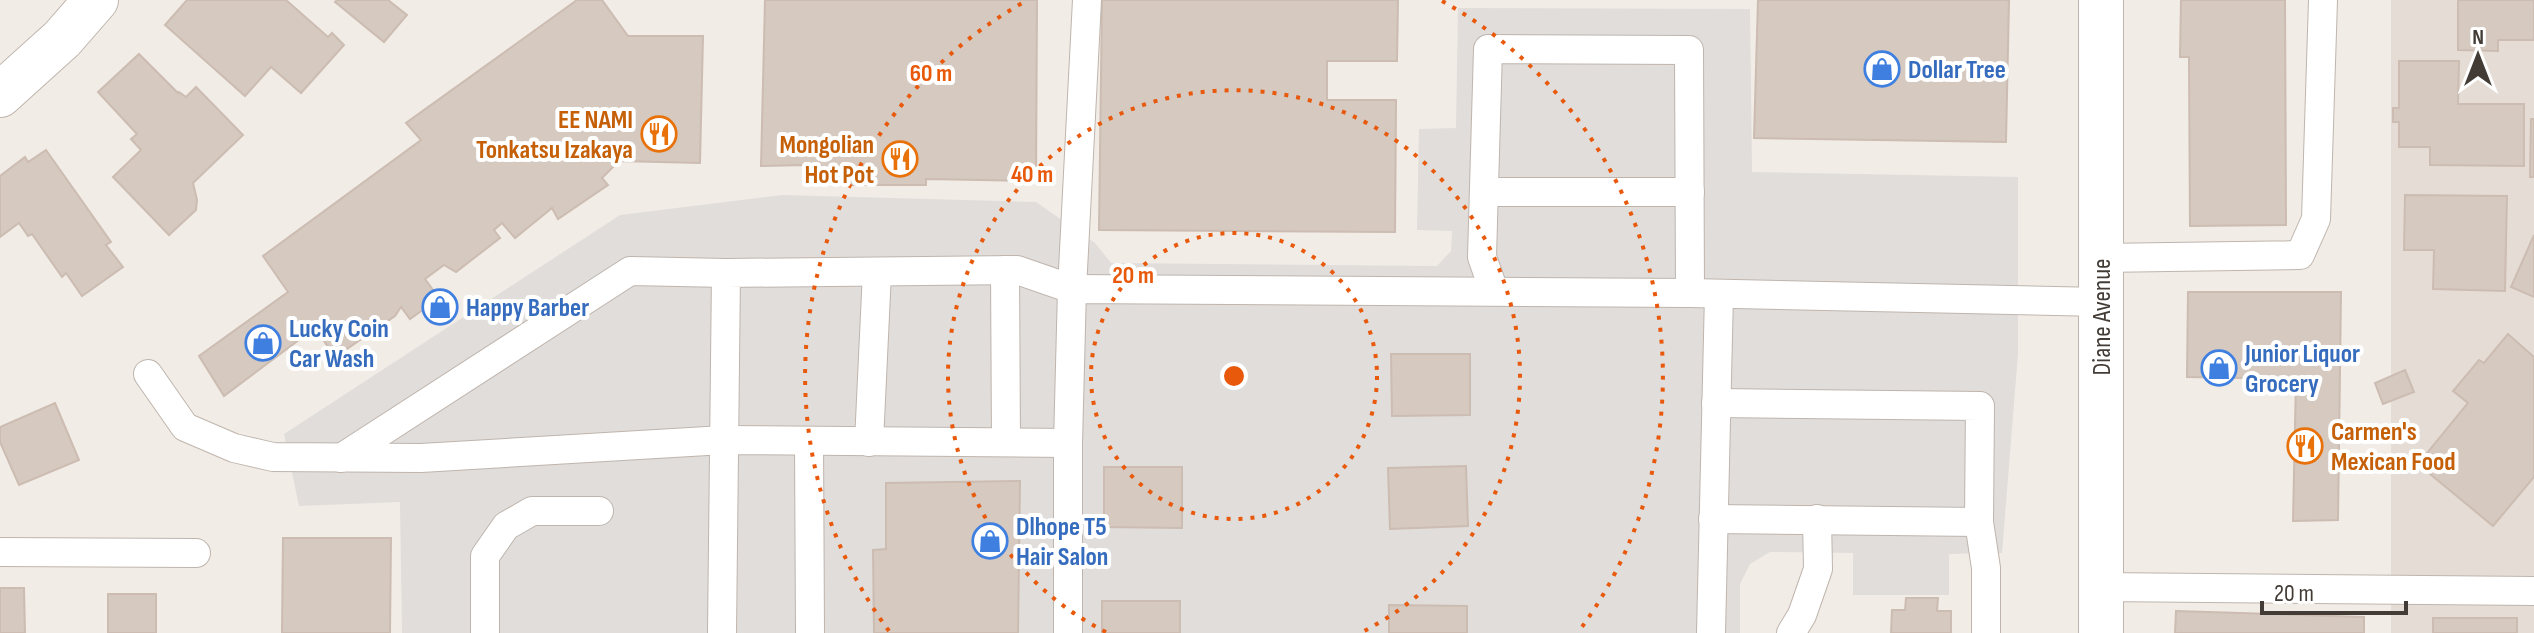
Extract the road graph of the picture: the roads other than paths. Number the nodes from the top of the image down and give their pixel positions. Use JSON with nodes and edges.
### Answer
{"nodes":[{"id":1,"x":96,"y":0,"type":"edge"},
{"id":2,"x":1087,"y":0,"type":"edge"},
{"id":3,"x":2101,"y":0,"type":"edge"},
{"id":4,"x":2323,"y":0,"type":"edge"},
{"id":5,"x":0,"y":95,"type":"edge"},
{"id":6,"x":1484,"y":192,"type":"junction"},
{"id":7,"x":1690,"y":192,"type":"junction"},
{"id":8,"x":2101,"y":258,"type":"junction"},
{"id":9,"x":1005,"y":270,"type":"junction"},
{"id":10,"x":877,"y":272,"type":"junction"},
{"id":11,"x":726,"y":273,"type":"junction"},
{"id":12,"x":1072,"y":289,"type":"junction"},
{"id":13,"x":1494,"y":291,"type":"junction"},
{"id":14,"x":1690,"y":293,"type":"junction"},
{"id":15,"x":1719,"y":294,"type":"junction"},
{"id":16,"x":2101,"y":302,"type":"junction"},
{"id":17,"x":148,"y":374,"type":"dead end"},
{"id":18,"x":1716,"y":403,"type":"junction"},
{"id":19,"x":724,"y":440,"type":"junction"},
{"id":20,"x":809,"y":441,"type":"junction"},
{"id":21,"x":869,"y":442,"type":"junction"},
{"id":22,"x":1006,"y":442,"type":"junction"},
{"id":23,"x":1068,"y":443,"type":"junction"},
{"id":24,"x":341,"y":458,"type":"junction"},
{"id":25,"x":599,"y":511,"type":"dead end"},
{"id":26,"x":1713,"y":519,"type":"junction"},
{"id":27,"x":1817,"y":519,"type":"junction"},
{"id":28,"x":1979,"y":522,"type":"junction"},
{"id":29,"x":0,"y":552,"type":"edge"},
{"id":30,"x":196,"y":553,"type":"dead end"},
{"id":31,"x":2101,"y":587,"type":"junction"},
{"id":32,"x":2534,"y":591,"type":"edge"},
{"id":33,"x":485,"y":633,"type":"edge"},
{"id":34,"x":722,"y":633,"type":"edge"},
{"id":35,"x":810,"y":633,"type":"edge"},
{"id":36,"x":1068,"y":633,"type":"edge"},
{"id":37,"x":1711,"y":633,"type":"edge"},
{"id":38,"x":1791,"y":633,"type":"edge"},
{"id":39,"x":1986,"y":633,"type":"edge"},
{"id":40,"x":2101,"y":633,"type":"edge"}],
"edges":[{"from":1,"to":5,"type":"street"},
{"from":2,"to":12,"type":"lane"},
{"from":3,"to":8,"type":"street","name":"Diane Avenue"},
{"from":4,"to":8,"type":"lane"},
{"from":6,"to":7,"type":"lane"},
{"from":6,"to":7,"type":"lane"},
{"from":6,"to":13,"type":"lane"},
{"from":7,"to":14,"type":"lane"},
{"from":8,"to":16,"type":"street","name":"Diane Avenue"},
{"from":9,"to":10,"type":"lane"},
{"from":9,"to":12,"type":"lane"},
{"from":9,"to":22,"type":"lane"},
{"from":10,"to":11,"type":"lane"},
{"from":10,"to":21,"type":"lane"},
{"from":11,"to":19,"type":"lane"},
{"from":11,"to":24,"type":"lane"},
{"from":12,"to":13,"type":"lane"},
{"from":12,"to":23,"type":"lane"},
{"from":13,"to":14,"type":"lane"},
{"from":14,"to":15,"type":"lane"},
{"from":15,"to":16,"type":"lane"},
{"from":15,"to":18,"type":"lane"},
{"from":16,"to":31,"type":"street","name":"Diane Avenue"},
{"from":17,"to":24,"type":"lane"},
{"from":18,"to":26,"type":"lane"},
{"from":18,"to":28,"type":"lane"},
{"from":19,"to":20,"type":"lane"},
{"from":19,"to":24,"type":"lane"},
{"from":19,"to":34,"type":"lane"},
{"from":20,"to":21,"type":"lane"},
{"from":20,"to":35,"type":"lane"},
{"from":21,"to":22,"type":"lane"},
{"from":22,"to":23,"type":"lane"},
{"from":23,"to":36,"type":"lane"},
{"from":25,"to":33,"type":"lane"},
{"from":26,"to":27,"type":"lane"},
{"from":26,"to":37,"type":"lane"},
{"from":27,"to":28,"type":"lane"},
{"from":27,"to":38,"type":"lane"},
{"from":28,"to":39,"type":"lane"},
{"from":29,"to":30,"type":"lane"},
{"from":31,"to":32,"type":"lane"},
{"from":31,"to":40,"type":"street","name":"Diane Avenue"}]}
